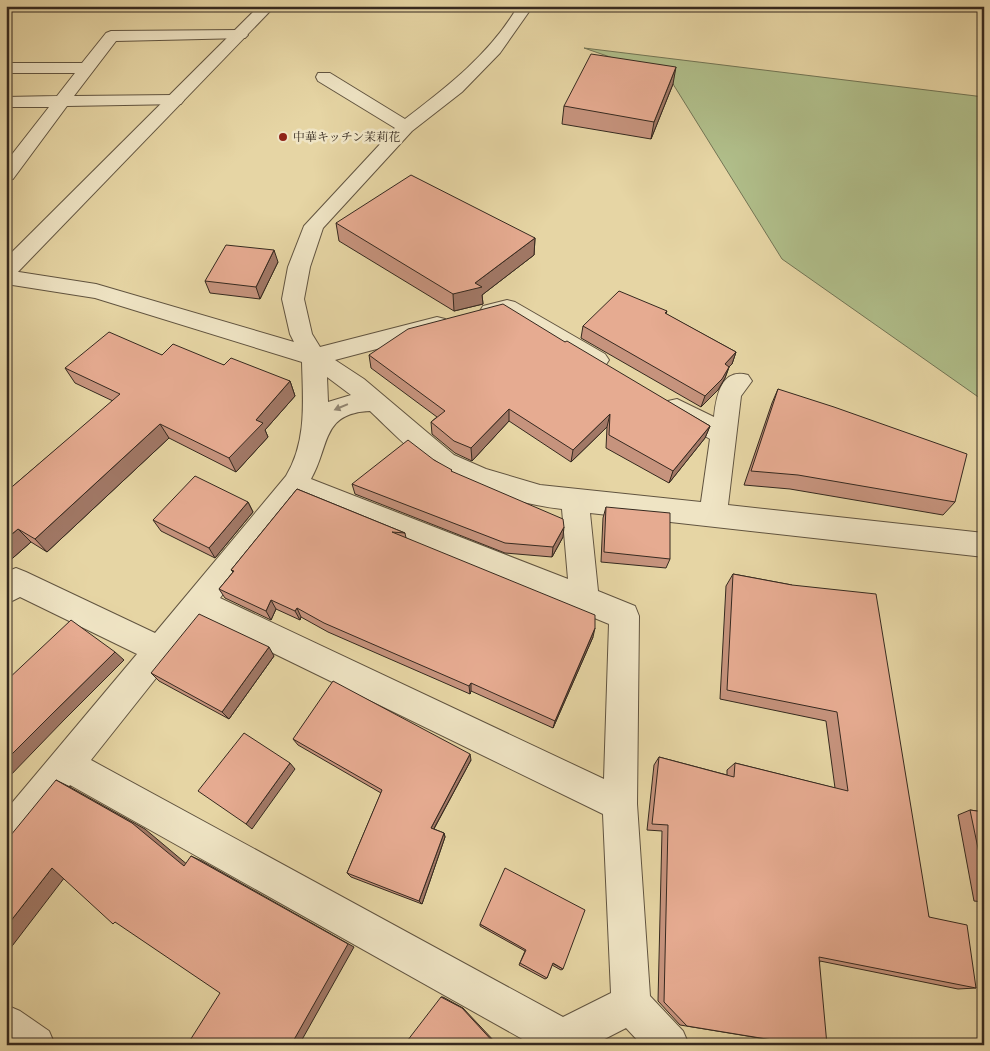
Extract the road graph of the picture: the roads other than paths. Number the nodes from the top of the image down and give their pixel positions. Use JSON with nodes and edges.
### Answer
{"nodes":[{"id":1,"x":268,"y":6,"type":"edge"},
{"id":2,"x":526,"y":6,"type":"edge"},
{"id":3,"x":240,"y":35,"type":"junction"},
{"id":4,"x":6,"y":68,"type":"edge"},
{"id":5,"x":86,"y":68,"type":"junction"},
{"id":6,"x":324,"y":77,"type":"dead end"},
{"id":7,"x":175,"y":100,"type":"junction"},
{"id":8,"x":6,"y":102,"type":"edge"},
{"id":9,"x":60,"y":103,"type":"junction"},
{"id":10,"x":406,"y":127,"type":"junction"},
{"id":11,"x":6,"y":175,"type":"edge"},
{"id":12,"x":6,"y":271,"type":"edge"},
{"id":13,"x":6,"y":277,"type":"edge"},
{"id":14,"x":314,"y":358,"type":"junction"},
{"id":15,"x":615,"y":371,"type":"edge"},
{"id":16,"x":740,"y":381,"type":"dead end"},
{"id":17,"x":657,"y":396,"type":"edge"},
{"id":18,"x":375,"y":402,"type":"junction"},
{"id":19,"x":316,"y":431,"type":"junction"},
{"id":20,"x":724,"y":435,"type":"junction"},
{"id":21,"x":295,"y":484,"type":"junction"},
{"id":22,"x":575,"y":500,"type":"junction"},
{"id":23,"x":713,"y":515,"type":"junction"},
{"id":24,"x":984,"y":545,"type":"edge"},
{"id":25,"x":6,"y":591,"type":"edge"},
{"id":26,"x":584,"y":599,"type":"junction"},
{"id":27,"x":198,"y":602,"type":"junction"},
{"id":28,"x":160,"y":650,"type":"junction"},
{"id":29,"x":67,"y":765,"type":"junction"},
{"id":30,"x":620,"y":804,"type":"junction"},
{"id":31,"x":6,"y":838,"type":"edge"},
{"id":32,"x":631,"y":1004,"type":"junction"},
{"id":33,"x":6,"y":1025,"type":"edge"},
{"id":34,"x":560,"y":1042,"type":"edge"},
{"id":35,"x":35,"y":1045,"type":"edge"},
{"id":36,"x":669,"y":1045,"type":"edge"}],
"edges":[{"from":1,"to":3,"type":"street"},
{"from":2,"to":10,"type":"street"},
{"from":3,"to":5,"type":"street"},
{"from":3,"to":7,"type":"street"},
{"from":4,"to":5,"type":"street"},
{"from":5,"to":9,"type":"street"},
{"from":6,"to":10,"type":"street"},
{"from":7,"to":9,"type":"street"},
{"from":7,"to":12,"type":"street"},
{"from":8,"to":9,"type":"street"},
{"from":9,"to":11,"type":"street"},
{"from":10,"to":14,"type":"street"},
{"from":13,"to":14,"type":"street"},
{"from":14,"to":15,"type":"street"},
{"from":14,"to":18,"type":"street"},
{"from":14,"to":19,"type":"street"},
{"from":16,"to":20,"type":"street"},
{"from":17,"to":20,"type":"street"},
{"from":18,"to":19,"type":"street","one_way":true},
{"from":18,"to":22,"type":"street"},
{"from":19,"to":21,"type":"street"},
{"from":20,"to":23,"type":"street"},
{"from":21,"to":26,"type":"street"},
{"from":21,"to":27,"type":"street"},
{"from":22,"to":23,"type":"street"},
{"from":22,"to":26,"type":"street"},
{"from":23,"to":24,"type":"street"},
{"from":25,"to":28,"type":"street"},
{"from":26,"to":30,"type":"street"},
{"from":27,"to":28,"type":"street"},
{"from":27,"to":30,"type":"street"},
{"from":28,"to":29,"type":"street"},
{"from":29,"to":31,"type":"street"},
{"from":29,"to":34,"type":"street"},
{"from":30,"to":32,"type":"street"},
{"from":32,"to":34,"type":"street"},
{"from":32,"to":36,"type":"street"},
{"from":33,"to":35,"type":"street"}]}
